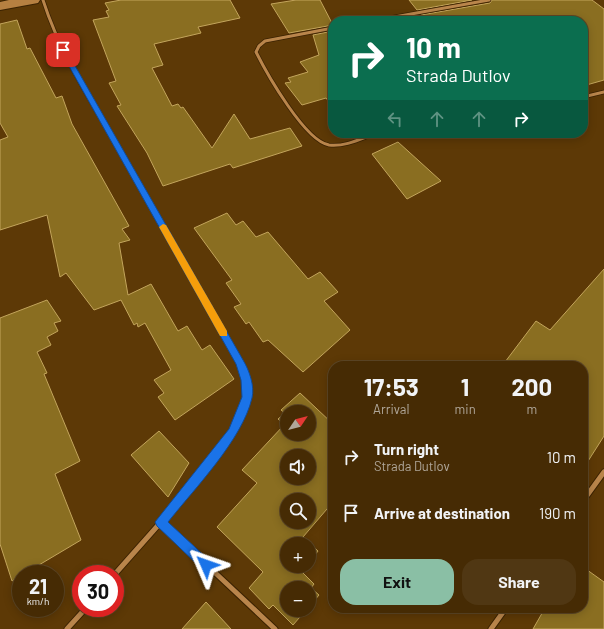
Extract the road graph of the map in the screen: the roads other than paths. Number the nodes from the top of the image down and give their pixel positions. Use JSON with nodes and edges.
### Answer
{"nodes":[{"id":1,"x":33,"y":0,"type":"edge"},
{"id":2,"x":43,"y":0,"type":"edge"},
{"id":3,"x":489,"y":0,"type":"edge"},
{"id":4,"x":0,"y":6,"type":"edge"},
{"id":5,"x":400,"y":16,"type":"edge"},
{"id":6,"x":328,"y":29,"type":"edge"},
{"id":7,"x":604,"y":92,"type":"edge"},
{"id":8,"x":588,"y":96,"type":"edge"},
{"id":9,"x":361,"y":138,"type":"edge"},
{"id":10,"x":604,"y":472,"type":"edge"},
{"id":11,"x":588,"y":494,"type":"edge"},
{"id":12,"x":161,"y":522,"type":"junction"},
{"id":13,"x":123,"y":565,"type":"edge"},
{"id":14,"x":502,"y":613,"type":"edge"},
{"id":15,"x":78,"y":617,"type":"edge"},
{"id":16,"x":67,"y":629,"type":"edge"},
{"id":17,"x":275,"y":629,"type":"edge"},
{"id":18,"x":491,"y":629,"type":"edge"}],
"edges":[{"from":1,"to":4,"type":"street"},
{"from":2,"to":12,"type":"street"},
{"from":3,"to":5,"type":"street"},
{"from":6,"to":9,"type":"street"},
{"from":7,"to":8,"type":"street"},
{"from":10,"to":11,"type":"street"},
{"from":12,"to":13,"type":"street"},
{"from":12,"to":17,"type":"street"},
{"from":14,"to":18,"type":"street"},
{"from":15,"to":16,"type":"street"}]}
